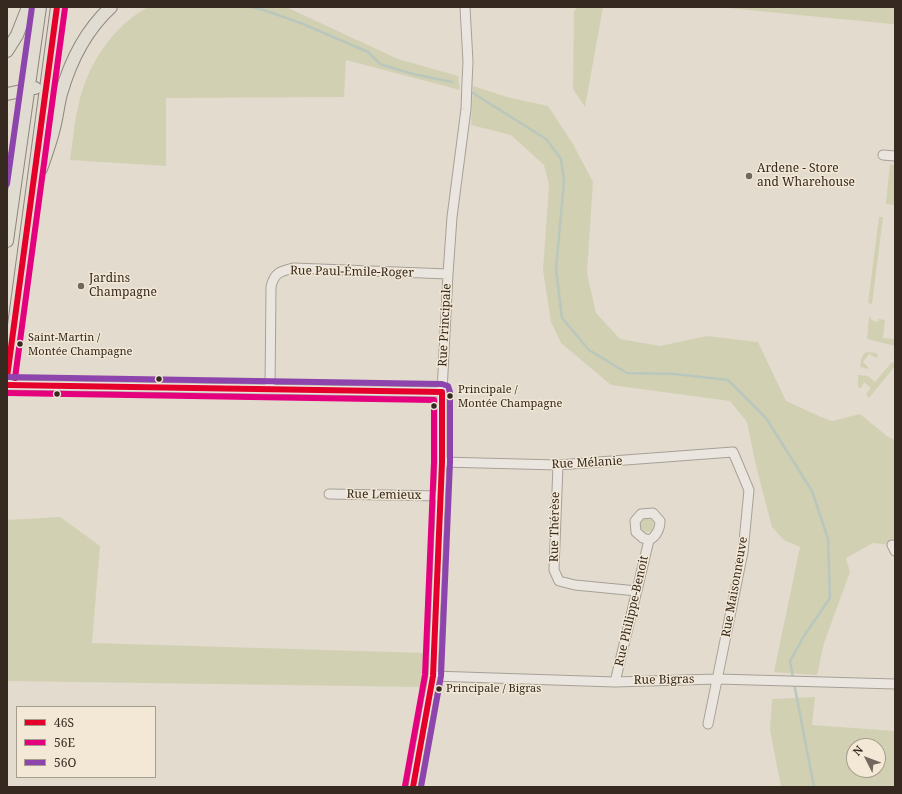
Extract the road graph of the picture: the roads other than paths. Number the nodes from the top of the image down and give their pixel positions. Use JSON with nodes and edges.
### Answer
{"nodes":[{"id":1,"x":28,"y":7,"type":"edge"},
{"id":2,"x":40,"y":7,"type":"edge"},
{"id":3,"x":57,"y":7,"type":"edge"},
{"id":4,"x":111,"y":7,"type":"edge"},
{"id":5,"x":465,"y":7,"type":"edge"},
{"id":6,"x":7,"y":51,"type":"edge"},
{"id":7,"x":46,"y":85,"type":"junction"},
{"id":8,"x":29,"y":89,"type":"junction"},
{"id":9,"x":7,"y":94,"type":"edge"},
{"id":10,"x":883,"y":154,"type":"dead end"},
{"id":11,"x":895,"y":156,"type":"edge"},
{"id":12,"x":7,"y":159,"type":"edge"},
{"id":13,"x":14,"y":190,"type":"junction"},
{"id":14,"x":31,"y":200,"type":"junction"},
{"id":15,"x":7,"y":241,"type":"edge"},
{"id":16,"x":448,"y":274,"type":"junction"},
{"id":17,"x":7,"y":377,"type":"edge"},
{"id":18,"x":7,"y":385,"type":"edge"},
{"id":19,"x":270,"y":389,"type":"junction"},
{"id":20,"x":442,"y":392,"type":"junction"},
{"id":21,"x":733,"y":452,"type":"joint"},
{"id":22,"x":442,"y":462,"type":"junction"},
{"id":23,"x":558,"y":466,"type":"junction"},
{"id":24,"x":329,"y":494,"type":"dead end"},
{"id":25,"x":440,"y":496,"type":"junction"},
{"id":26,"x":649,"y":540,"type":"dead end"},
{"id":27,"x":637,"y":591,"type":"junction"},
{"id":28,"x":433,"y":676,"type":"junction"},
{"id":29,"x":717,"y":679,"type":"junction"},
{"id":30,"x":615,"y":682,"type":"junction"},
{"id":31,"x":895,"y":684,"type":"edge"},
{"id":32,"x":708,"y":724,"type":"dead end"},
{"id":33,"x":413,"y":787,"type":"edge"}],
"edges":[{"from":1,"to":6,"type":"main road"},
{"from":2,"to":8,"type":"main road"},
{"from":3,"to":7,"type":"main road"},
{"from":4,"to":14,"type":"main road"},
{"from":5,"to":16,"type":"street","name":"Rue Principale"},
{"from":7,"to":8,"type":"main road"},
{"from":7,"to":14,"type":"main road"},
{"from":8,"to":9,"type":"main road"},
{"from":8,"to":13,"type":"main road"},
{"from":10,"to":11,"type":"street"},
{"from":12,"to":13,"type":"main road"},
{"from":13,"to":15,"type":"main road"},
{"from":14,"to":17,"type":"main road"},
{"from":16,"to":19,"type":"street","name":"Rue Paul-Émile-Roger"},
{"from":16,"to":20,"type":"street","name":"Rue Principale"},
{"from":18,"to":19,"type":"street"},
{"from":19,"to":20,"type":"street"},
{"from":20,"to":22,"type":"street","name":"Rue Principale"},
{"from":21,"to":23,"type":"street","name":"Rue Mélanie"},
{"from":21,"to":29,"type":"street","name":"Rue Maisonneuve"},
{"from":22,"to":23,"type":"street","name":"Rue Mélanie"},
{"from":22,"to":25,"type":"street","name":"Rue Principale"},
{"from":23,"to":27,"type":"street","name":"Rue Thérèse"},
{"from":24,"to":25,"type":"street","name":"Rue Lemieux"},
{"from":25,"to":28,"type":"street","name":"Rue Principale"},
{"from":26,"to":27,"type":"street","name":"Rue Philippe-Benoit"},
{"from":27,"to":30,"type":"street","name":"Rue Philippe-Benoit"},
{"from":28,"to":30,"type":"street","name":"Rue Bigras"},
{"from":28,"to":33,"type":"street","name":"Rue Principale"},
{"from":29,"to":30,"type":"street","name":"Rue Bigras"},
{"from":29,"to":31,"type":"street","name":"Rue Bigras"},
{"from":29,"to":32,"type":"street","name":"Rue Maisonneuve"}]}
